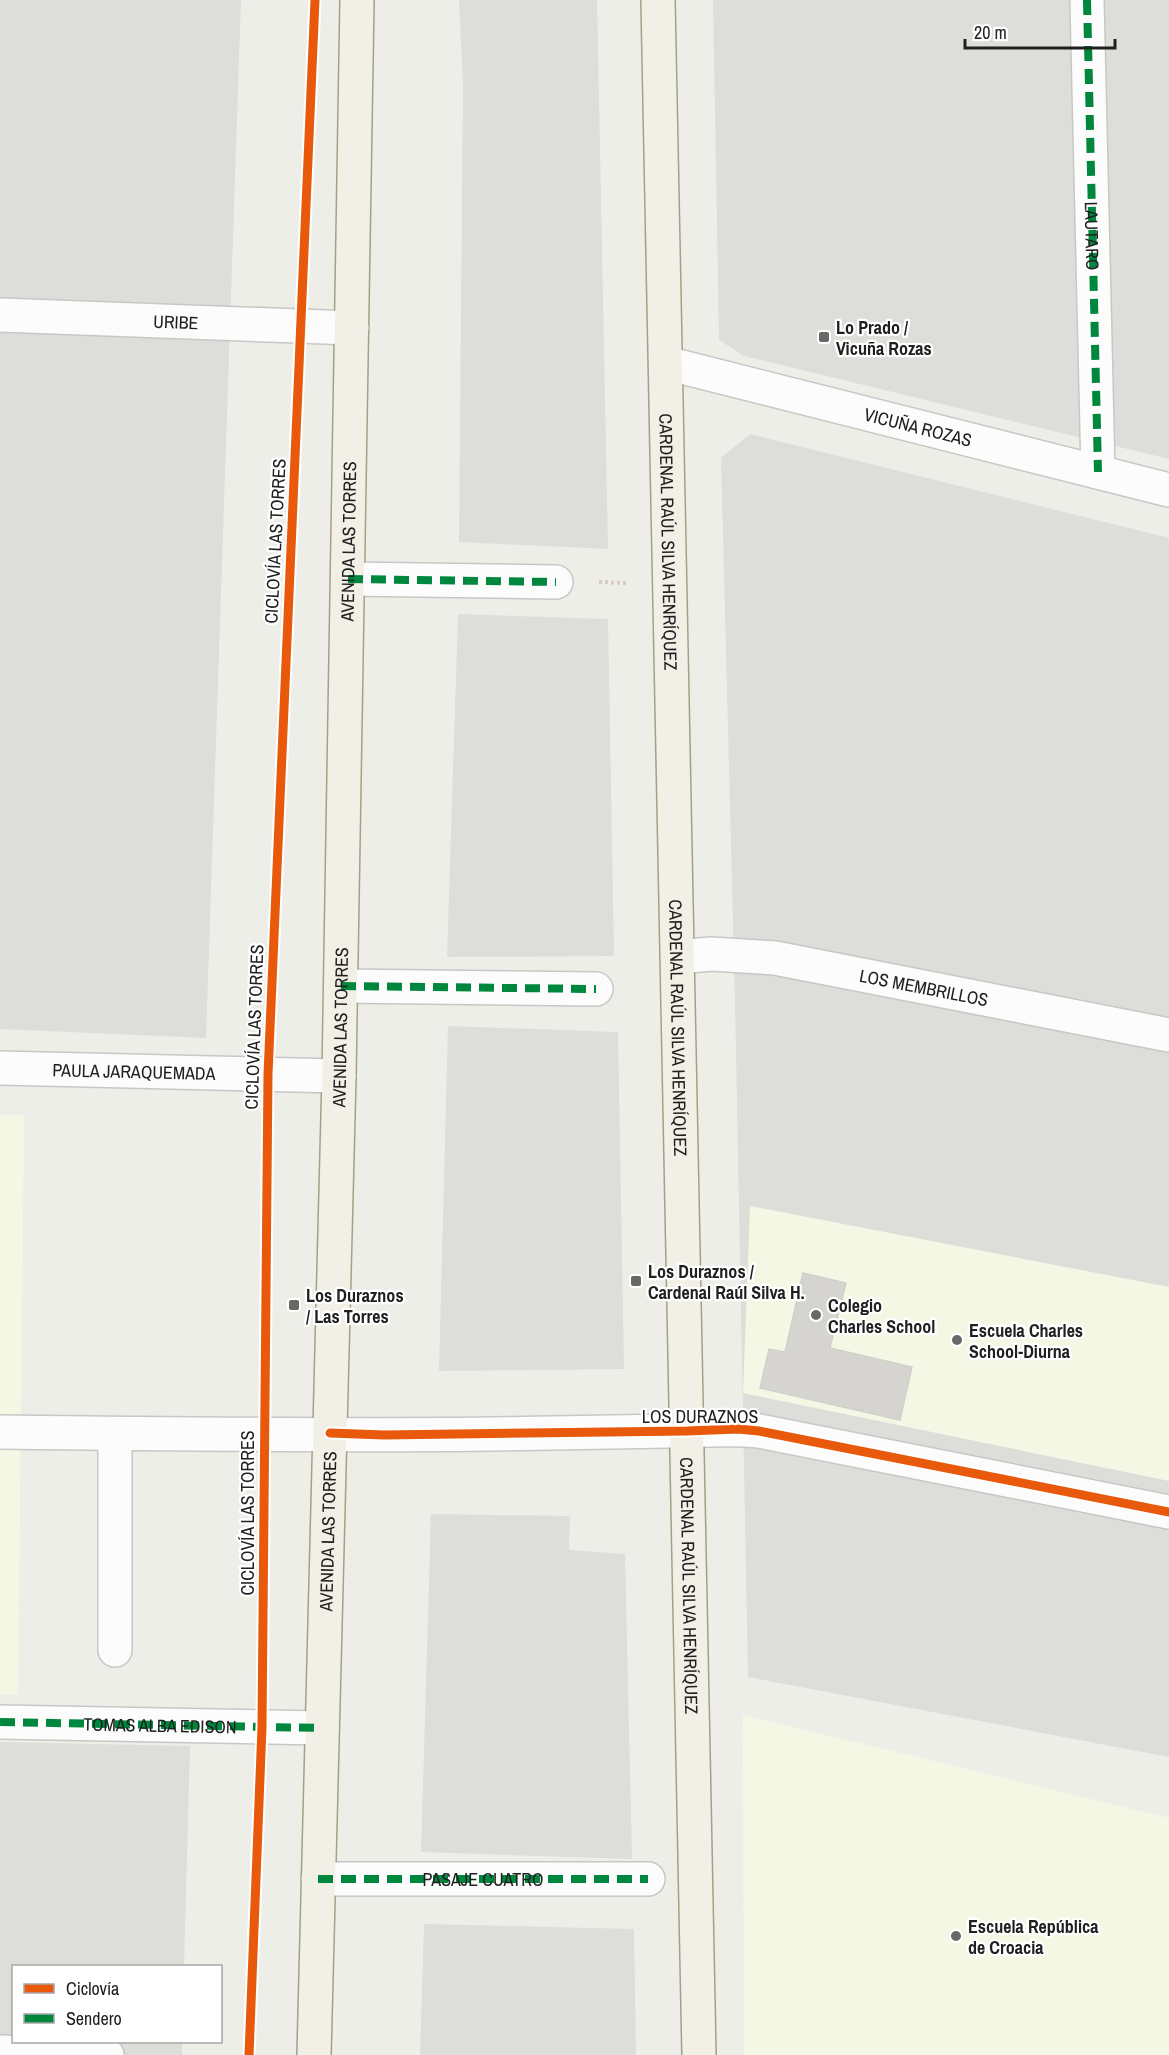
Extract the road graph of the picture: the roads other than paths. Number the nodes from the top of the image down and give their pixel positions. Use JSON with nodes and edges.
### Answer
{"nodes":[{"id":1,"x":357,"y":0,"type":"edge"},
{"id":2,"x":658,"y":0,"type":"edge"},
{"id":3,"x":1087,"y":0,"type":"edge"},
{"id":4,"x":0,"y":315,"type":"edge"},
{"id":5,"x":352,"y":328,"type":"junction"},
{"id":6,"x":666,"y":363,"type":"junction"},
{"id":7,"x":1098,"y":472,"type":"junction"},
{"id":8,"x":1169,"y":490,"type":"edge"},
{"id":9,"x":348,"y":579,"type":"junction"},
{"id":10,"x":556,"y":582,"type":"road end"},
{"id":11,"x":678,"y":957,"type":"junction"},
{"id":12,"x":341,"y":986,"type":"junction"},
{"id":13,"x":596,"y":989,"type":"dead end"},
{"id":14,"x":1169,"y":1035,"type":"edge"},
{"id":15,"x":0,"y":1068,"type":"edge"},
{"id":16,"x":339,"y":1077,"type":"junction"},
{"id":17,"x":687,"y":1431,"type":"junction"},
{"id":18,"x":0,"y":1432,"type":"edge"},
{"id":19,"x":330,"y":1433,"type":"junction"},
{"id":20,"x":115,"y":1434,"type":"junction"},
{"id":21,"x":1169,"y":1512,"type":"edge"},
{"id":22,"x":114,"y":1650,"type":"dead end"},
{"id":23,"x":0,"y":1722,"type":"edge"},
{"id":24,"x":322,"y":1728,"type":"junction"},
{"id":25,"x":318,"y":1879,"type":"junction"},
{"id":26,"x":648,"y":1879,"type":"dead end"},
{"id":27,"x":0,"y":2052,"type":"edge"},
{"id":28,"x":107,"y":2055,"type":"edge"},
{"id":29,"x":314,"y":2055,"type":"edge"},
{"id":30,"x":699,"y":2055,"type":"edge"}],
"edges":[{"from":1,"to":5,"type":"main road","name":"AVENIDA LAS TORRES"},
{"from":2,"to":6,"type":"main road","name":"CARDENAL RAÚL SILVA HENRÍQUEZ"},
{"from":3,"to":7,"type":"street","name":"LAUTARO"},
{"from":4,"to":5,"type":"street","name":"URIBE"},
{"from":5,"to":9,"type":"main road","name":"AVENIDA LAS TORRES"},
{"from":6,"to":7,"type":"street","name":"VICUÑA ROZAS"},
{"from":6,"to":11,"type":"main road","name":"CARDENAL RAÚL SILVA HENRÍQUEZ"},
{"from":7,"to":8,"type":"street","name":"VICUÑA ROZAS"},
{"from":9,"to":10,"type":"street"},
{"from":9,"to":12,"type":"main road","name":"AVENIDA LAS TORRES"},
{"from":11,"to":14,"type":"street","name":"LOS MEMBRILLOS"},
{"from":11,"to":17,"type":"main road","name":"CARDENAL RAÚL SILVA HENRÍQUEZ"},
{"from":12,"to":13,"type":"street"},
{"from":12,"to":16,"type":"main road","name":"AVENIDA LAS TORRES"},
{"from":15,"to":16,"type":"street","name":"PAULA JARAQUEMADA"},
{"from":16,"to":19,"type":"main road","name":"AVENIDA LAS TORRES"},
{"from":17,"to":19,"type":"street","name":"LOS DURAZNOS"},
{"from":17,"to":21,"type":"street","name":"LOS DURAZNOS"},
{"from":17,"to":30,"type":"main road","name":"CARDENAL RAÚL SILVA HENRÍQUEZ"},
{"from":18,"to":20,"type":"street","name":"LOS DURAZNOS"},
{"from":19,"to":20,"type":"street","name":"LOS DURAZNOS"},
{"from":19,"to":24,"type":"main road","name":"AVENIDA LAS TORRES"},
{"from":20,"to":22,"type":"street"},
{"from":23,"to":24,"type":"street","name":"TOMAS ALBA EDISON"},
{"from":24,"to":25,"type":"main road","name":"AVENIDA LAS TORRES"},
{"from":25,"to":26,"type":"street","name":"PASAJE CUATRO"},
{"from":25,"to":29,"type":"main road","name":"AVENIDA LAS TORRES"},
{"from":27,"to":28,"type":"street"}]}
